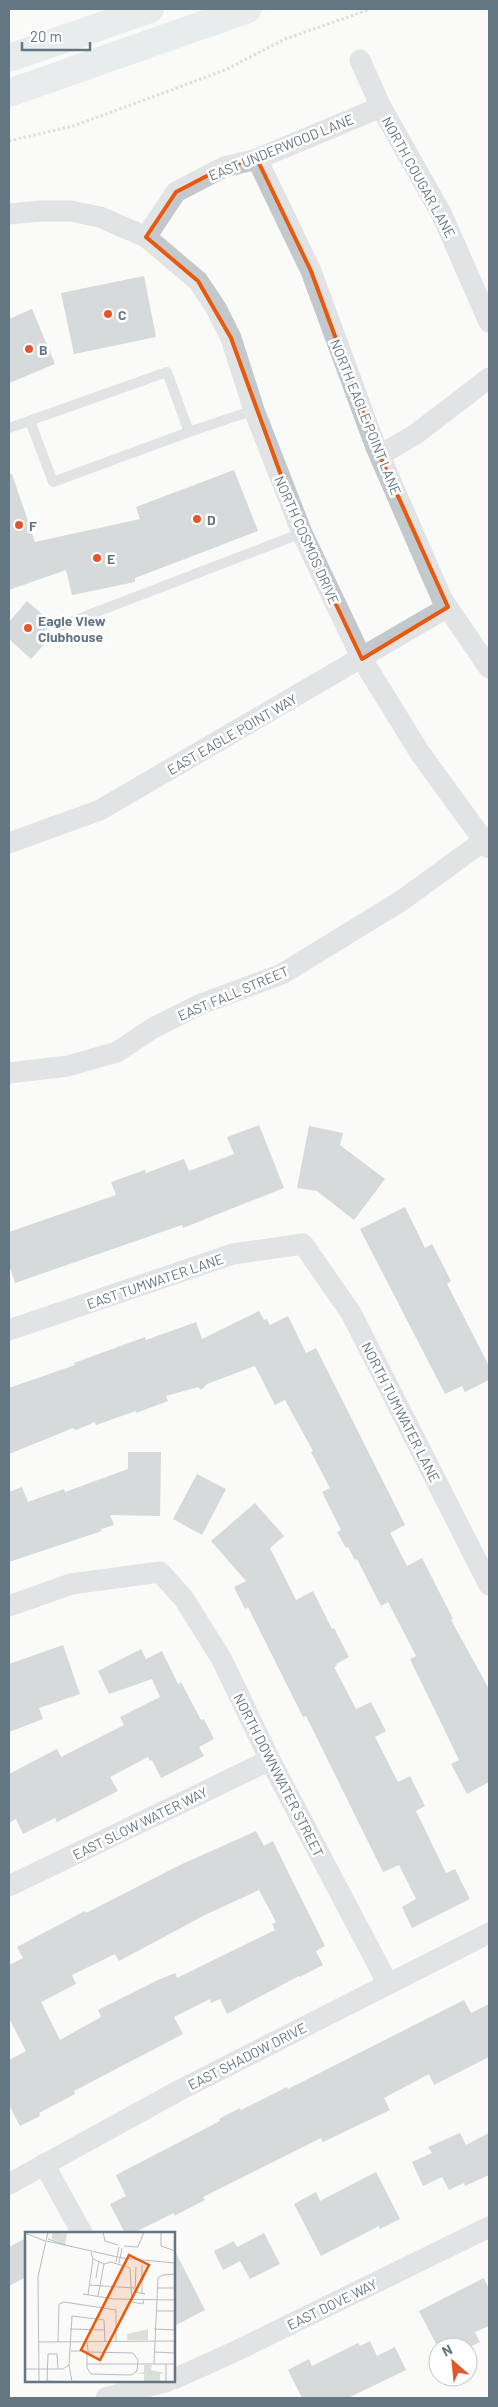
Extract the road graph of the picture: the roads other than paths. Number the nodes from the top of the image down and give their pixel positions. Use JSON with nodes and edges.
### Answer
{"nodes":[{"id":1,"x":150,"y":9,"type":"edge"},
{"id":2,"x":248,"y":9,"type":"edge"},
{"id":3,"x":9,"y":58,"type":"edge"},
{"id":4,"x":360,"y":60,"type":"dead end"},
{"id":5,"x":9,"y":93,"type":"edge"},
{"id":6,"x":380,"y":107,"type":"junction"},
{"id":7,"x":257,"y":159,"type":"junction"},
{"id":8,"x":9,"y":214,"type":"edge"},
{"id":9,"x":146,"y":237,"type":"junction"},
{"id":10,"x":489,"y":322,"type":"edge"},
{"id":11,"x":489,"y":378,"type":"edge"},
{"id":12,"x":254,"y":410,"type":"junction"},
{"id":13,"x":30,"y":421,"type":"junction"},
{"id":14,"x":9,"y":428,"type":"edge"},
{"id":15,"x":189,"y":432,"type":"junction"},
{"id":16,"x":380,"y":455,"type":"junction"},
{"id":17,"x":302,"y":533,"type":"junction"},
{"id":18,"x":448,"y":607,"type":"junction"},
{"id":19,"x":60,"y":626,"type":"dead end"},
{"id":20,"x":362,"y":659,"type":"junction"},
{"id":21,"x":489,"y":668,"type":"edge"},
{"id":22,"x":487,"y":842,"type":"edge"},
{"id":23,"x":9,"y":843,"type":"edge"},
{"id":24,"x":9,"y":1073,"type":"edge"},
{"id":25,"x":303,"y":1244,"type":"joint"},
{"id":26,"x":9,"y":1330,"type":"edge"},
{"id":27,"x":489,"y":1586,"type":"edge"},
{"id":28,"x":9,"y":1606,"type":"edge"},
{"id":29,"x":270,"y":1760,"type":"junction"},
{"id":30,"x":9,"y":1886,"type":"edge"},
{"id":31,"x":489,"y":1933,"type":"edge"},
{"id":32,"x":388,"y":1984,"type":"junction"},
{"id":33,"x":44,"y":2164,"type":"junction"},
{"id":34,"x":9,"y":2184,"type":"edge"},
{"id":35,"x":489,"y":2227,"type":"edge"},
{"id":36,"x":81,"y":2232,"type":"edge"},
{"id":37,"x":175,"y":2380,"type":"edge"},
{"id":38,"x":164,"y":2385,"type":"edge"},
{"id":39,"x":106,"y":2398,"type":"edge"}],
"edges":[{"from":1,"to":3,"type":"street"},
{"from":2,"to":5,"type":"street"},
{"from":4,"to":6,"type":"street","name":"NORTH COUGAR LANE"},
{"from":6,"to":7,"type":"street","name":"EAST UNDERWOOD LANE"},
{"from":6,"to":10,"type":"street","name":"NORTH COUGAR LANE"},
{"from":7,"to":9,"type":"street","name":"EAST UNDERWOOD LANE"},
{"from":7,"to":16,"type":"street","name":"NORTH EAGLE POINT LANE"},
{"from":8,"to":9,"type":"street","name":"NORTH COSMOS DRIVE"},
{"from":9,"to":12,"type":"street","name":"NORTH COSMOS DRIVE"},
{"from":11,"to":16,"type":"street"},
{"from":12,"to":15,"type":"lane"},
{"from":12,"to":17,"type":"street","name":"NORTH COSMOS DRIVE"},
{"from":13,"to":14,"type":"lane"},
{"from":13,"to":15,"type":"lane"},
{"from":13,"to":15,"type":"lane"},
{"from":16,"to":18,"type":"street","name":"NORTH EAGLE POINT LANE"},
{"from":17,"to":19,"type":"lane"},
{"from":17,"to":20,"type":"street","name":"NORTH COSMOS DRIVE"},
{"from":18,"to":20,"type":"street","name":"EAST EAGLE POINT WAY"},
{"from":18,"to":21,"type":"street","name":"NORTH EAGLE POINT LANE"},
{"from":20,"to":22,"type":"street","name":"NORTH COSMOS DRIVE"},
{"from":20,"to":23,"type":"street","name":"EAST EAGLE POINT WAY"},
{"from":22,"to":24,"type":"street","name":"EAST FALL STREET"},
{"from":25,"to":26,"type":"street","name":"EAST TUMWATER LANE"},
{"from":25,"to":27,"type":"street","name":"NORTH TUMWATER LANE"},
{"from":28,"to":29,"type":"street","name":"NORTH DOWNWATER STREET"},
{"from":29,"to":30,"type":"street","name":"EAST SLOW WATER WAY"},
{"from":29,"to":32,"type":"street","name":"NORTH DOWNWATER STREET"},
{"from":31,"to":32,"type":"street","name":"EAST SHADOW DRIVE"},
{"from":32,"to":33,"type":"street","name":"EAST SHADOW DRIVE"},
{"from":33,"to":34,"type":"street","name":"EAST SHADOW DRIVE"},
{"from":33,"to":36,"type":"street"},
{"from":35,"to":37,"type":"street","name":"EAST DOVE WAY"},
{"from":38,"to":39,"type":"street","name":"EAST DOVE WAY"}]}
